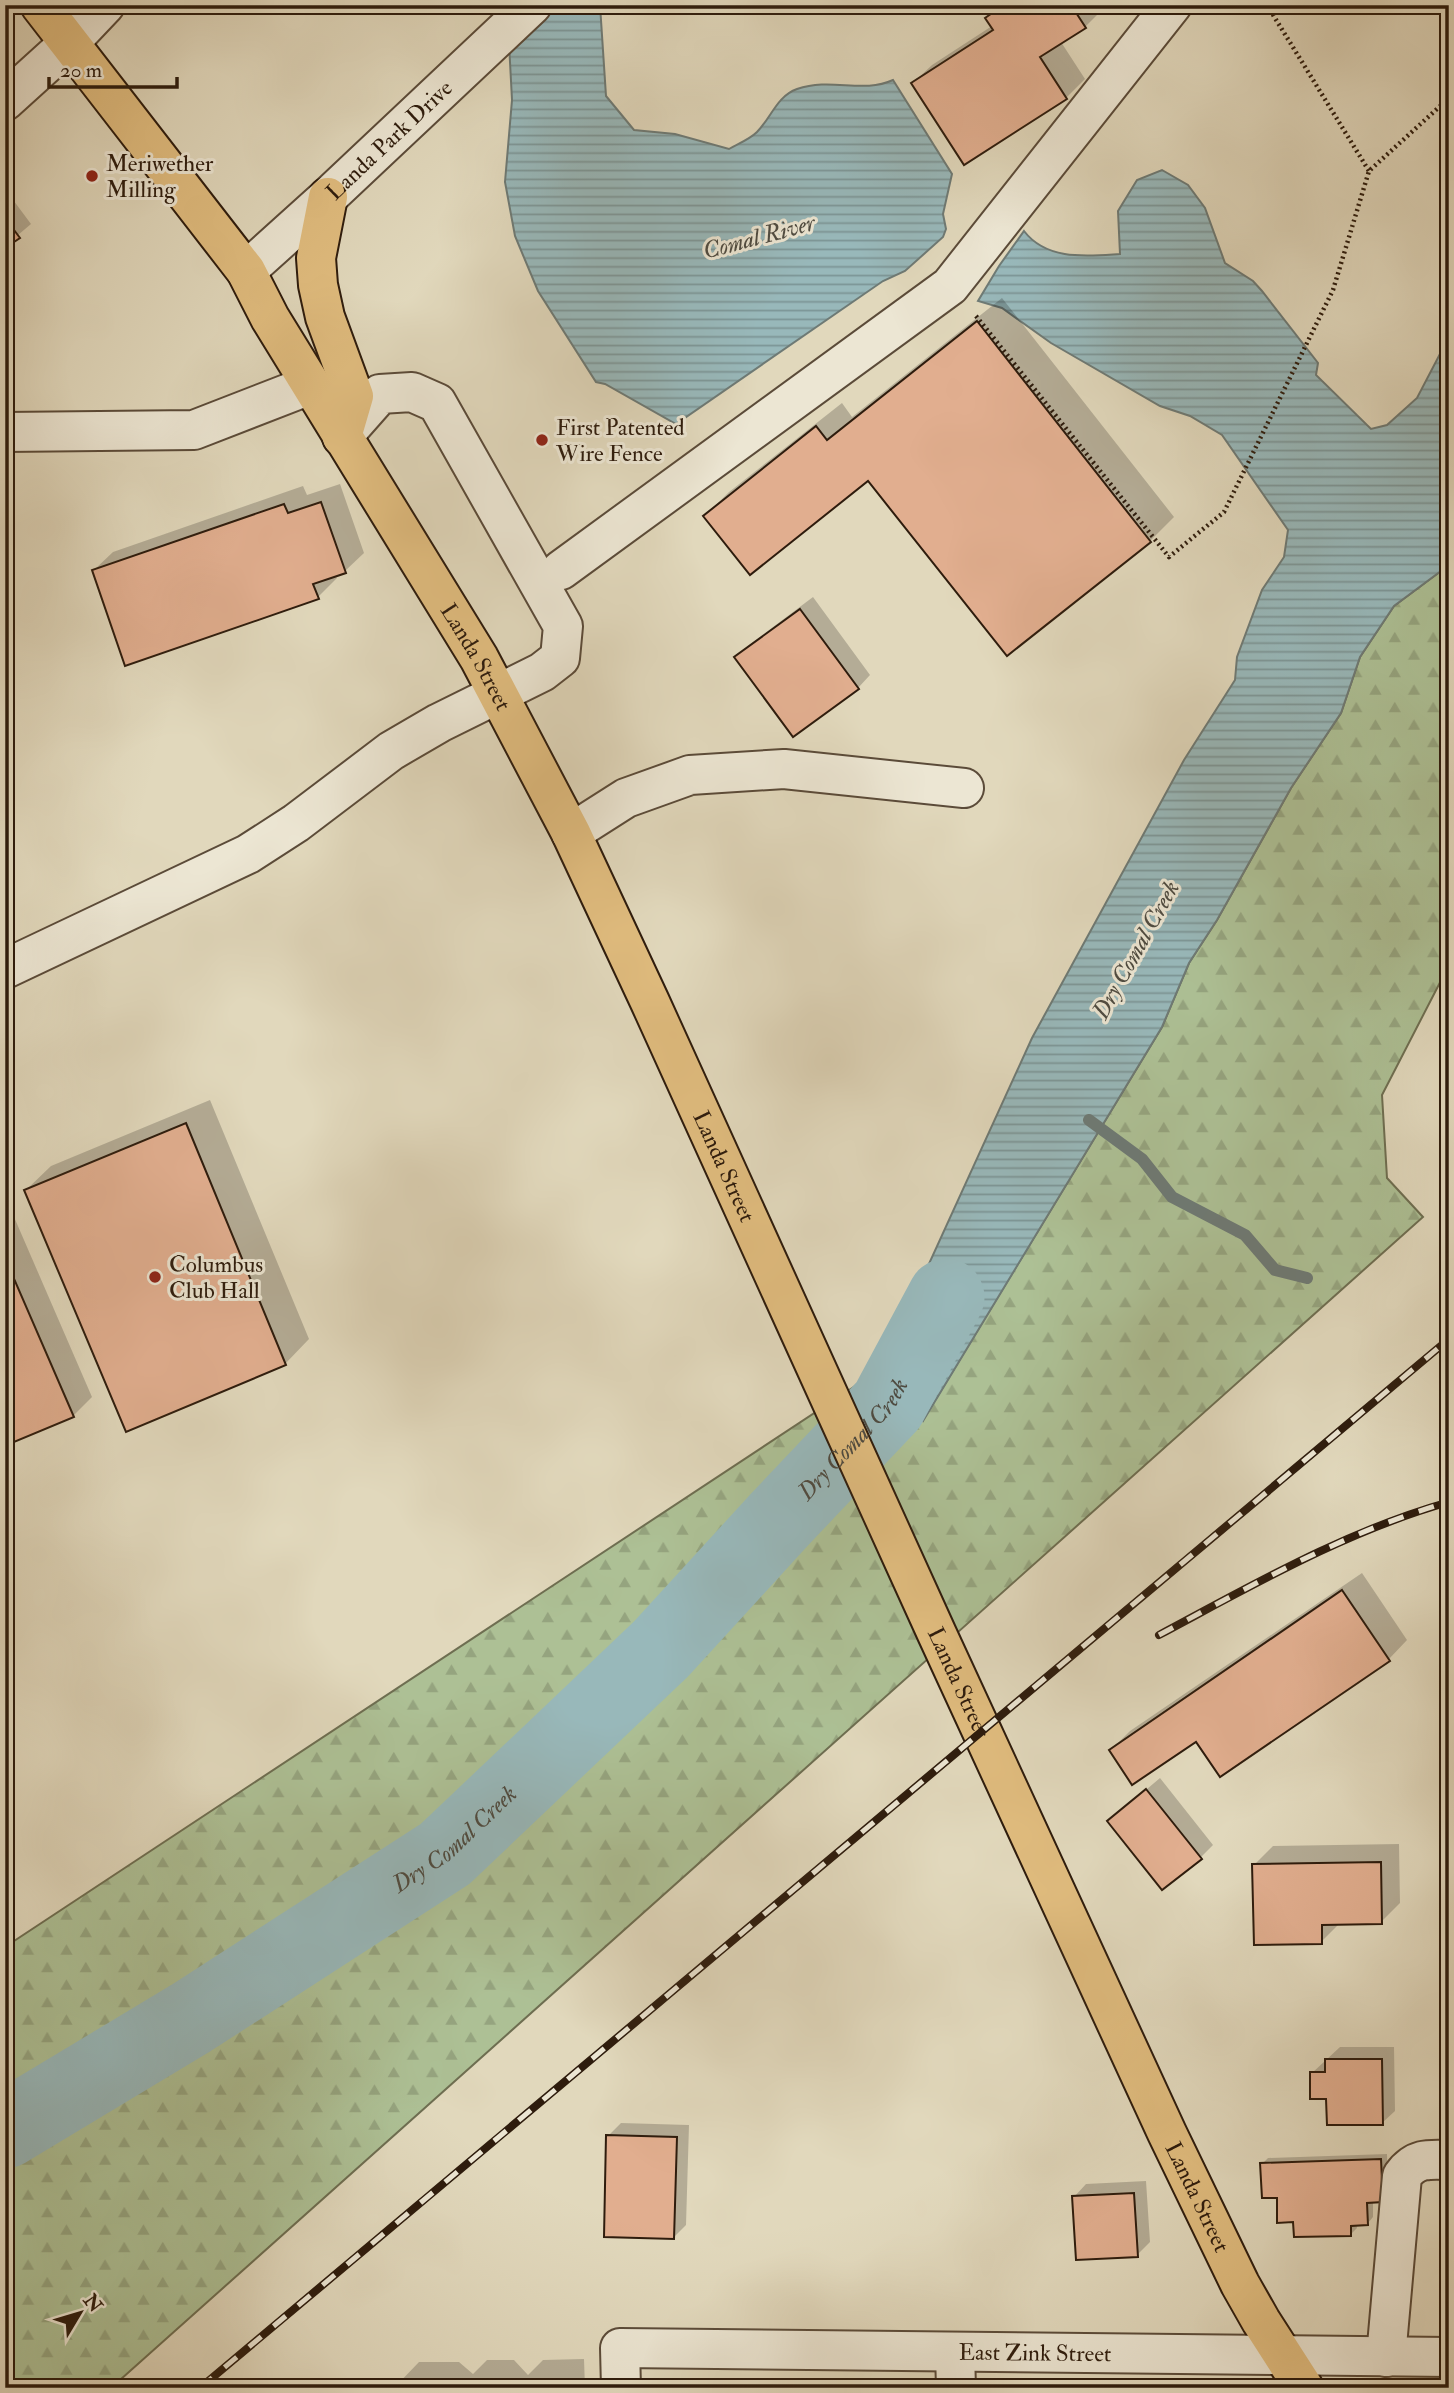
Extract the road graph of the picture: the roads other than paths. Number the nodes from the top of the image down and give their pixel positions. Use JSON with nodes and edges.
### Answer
{"nodes":[{"id":1,"x":40,"y":5,"type":"edge"},
{"id":2,"x":105,"y":5,"type":"edge"},
{"id":3,"x":532,"y":5,"type":"edge"},
{"id":4,"x":1172,"y":5,"type":"edge"},
{"id":5,"x":69,"y":43,"type":"junction"},
{"id":6,"x":5,"y":101,"type":"edge"},
{"id":7,"x":328,"y":197,"type":"junction"},
{"id":8,"x":246,"y":271,"type":"junction"},
{"id":9,"x":310,"y":385,"type":"junction"},
{"id":10,"x":5,"y":432,"type":"edge"},
{"id":11,"x":342,"y":437,"type":"junction"},
{"id":12,"x":561,"y":570,"type":"dead end"},
{"id":13,"x":498,"y":695,"type":"junction"},
{"id":14,"x":964,"y":788,"type":"dead end"},
{"id":15,"x":571,"y":833,"type":"junction"},
{"id":16,"x":5,"y":970,"type":"edge"},
{"id":17,"x":1449,"y":2160,"type":"edge"},
{"id":18,"x":1283,"y":2357,"type":"junction"},
{"id":19,"x":1386,"y":2357,"type":"junction"},
{"id":20,"x":1449,"y":2357,"type":"edge"},
{"id":21,"x":955,"y":2370,"type":"edge"},
{"id":22,"x":621,"y":2388,"type":"edge"},
{"id":23,"x":1304,"y":2388,"type":"edge"}],
"edges":[{"from":1,"to":5,"type":"main road","name":"Landa Street"},
{"from":2,"to":5,"type":"street"},
{"from":3,"to":7,"type":"street","name":"Landa Park Drive"},
{"from":4,"to":12,"type":"street"},
{"from":5,"to":6,"type":"street"},
{"from":5,"to":8,"type":"main road","name":"Landa Street"},
{"from":7,"to":8,"type":"street","name":"Landa Park Drive"},
{"from":7,"to":11,"type":"main road"},
{"from":8,"to":9,"type":"main road","name":"Landa Street"},
{"from":9,"to":10,"type":"street"},
{"from":9,"to":11,"type":"main road","name":"Landa Street"},
{"from":11,"to":13,"type":"main road","name":"Landa Street"},
{"from":11,"to":13,"type":"street"},
{"from":13,"to":15,"type":"main road","name":"Landa Street"},
{"from":13,"to":16,"type":"street"},
{"from":14,"to":15,"type":"street"},
{"from":15,"to":18,"type":"main road","name":"Landa Street"},
{"from":17,"to":19,"type":"street"},
{"from":18,"to":19,"type":"street","name":"East Zink Street"},
{"from":18,"to":21,"type":"street","name":"East Zink Street"},
{"from":18,"to":23,"type":"main road","name":"Landa Street"},
{"from":19,"to":20,"type":"street","name":"East Zink Street"},
{"from":21,"to":22,"type":"street","name":"East Zink Street"}]}
